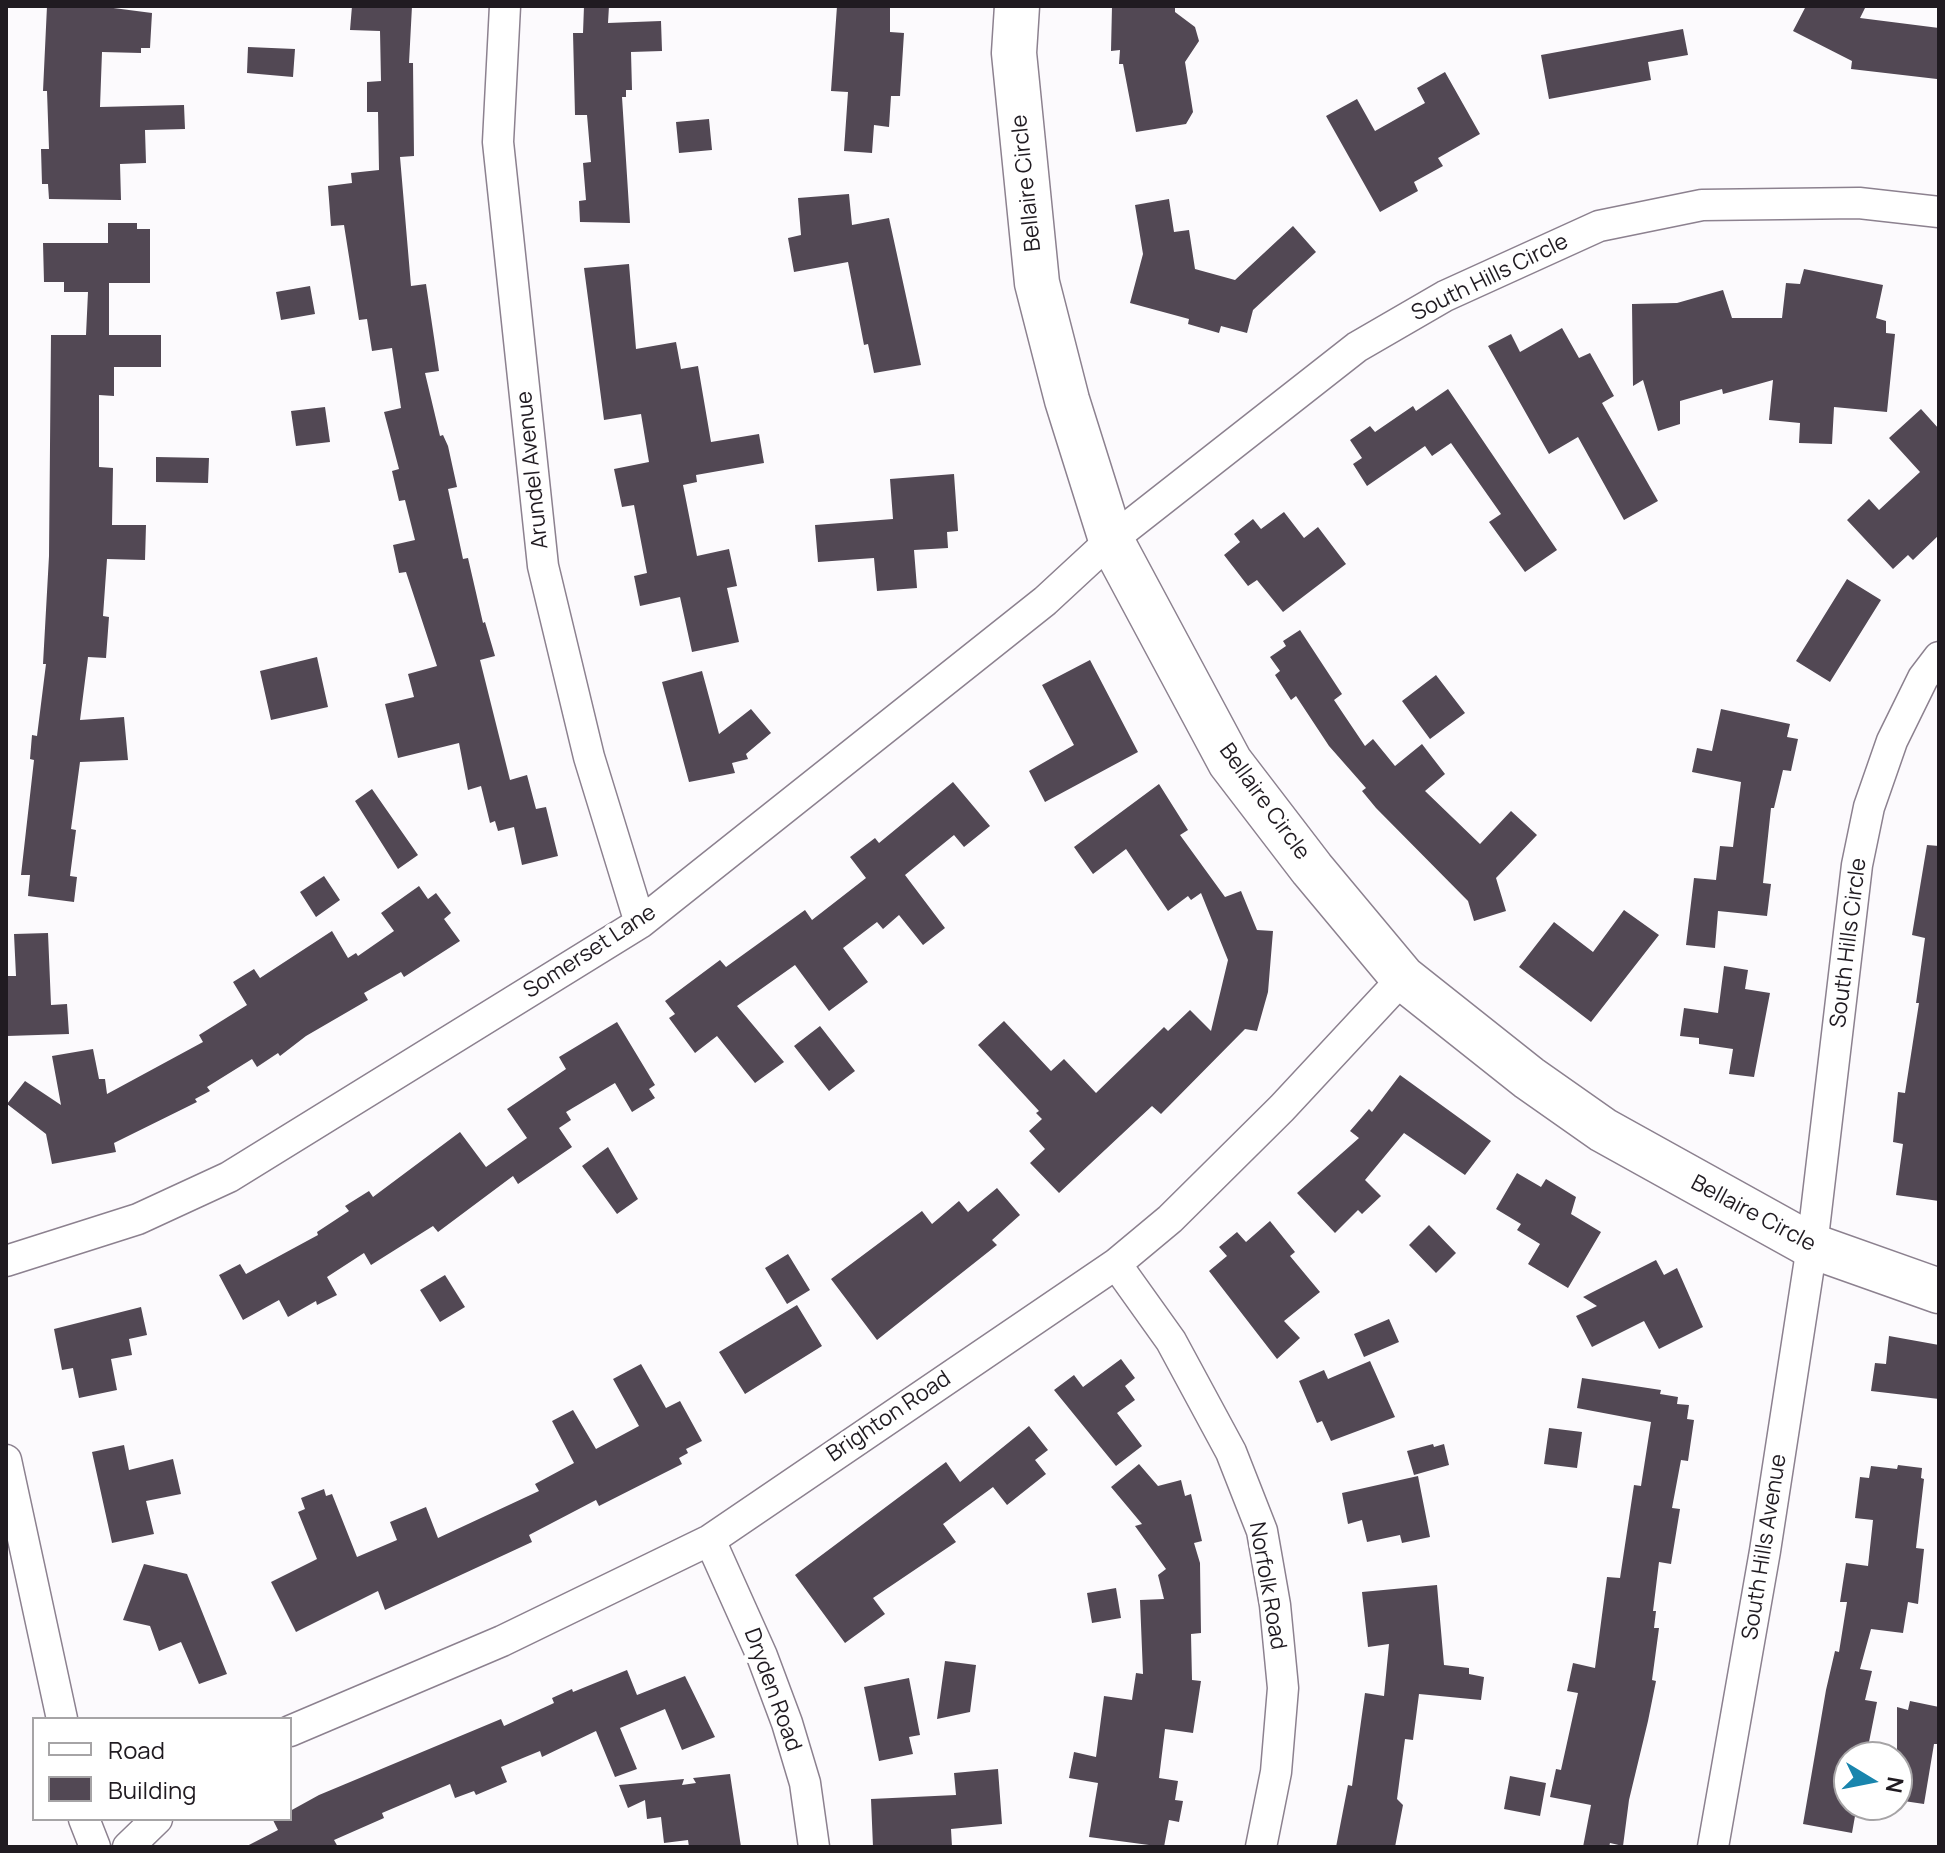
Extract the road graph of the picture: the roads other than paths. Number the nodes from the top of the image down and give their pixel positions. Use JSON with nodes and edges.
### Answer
{"nodes":[{"id":1,"x":505,"y":6,"type":"edge"},
{"id":2,"x":1017,"y":6,"type":"edge"},
{"id":3,"x":1939,"y":212,"type":"edge"},
{"id":4,"x":1111,"y":540,"type":"junction"},
{"id":5,"x":1939,"y":657,"type":"edge"},
{"id":6,"x":640,"y":923,"type":"junction"},
{"id":7,"x":1403,"y":978,"type":"junction"},
{"id":8,"x":1812,"y":1246,"type":"junction"},
{"id":9,"x":6,"y":1261,"type":"edge"},
{"id":10,"x":1116,"y":1264,"type":"junction"},
{"id":11,"x":1939,"y":1291,"type":"edge"},
{"id":12,"x":6,"y":1460,"type":"edge"},
{"id":13,"x":710,"y":1540,"type":"junction"},
{"id":14,"x":62,"y":1717,"type":"edge"},
{"id":15,"x":292,"y":1730,"type":"edge"},
{"id":16,"x":85,"y":1821,"type":"edge"},
{"id":17,"x":155,"y":1821,"type":"edge"},
{"id":18,"x":95,"y":1847,"type":"edge"},
{"id":19,"x":128,"y":1847,"type":"edge"},
{"id":20,"x":814,"y":1847,"type":"edge"},
{"id":21,"x":1261,"y":1847,"type":"edge"},
{"id":22,"x":1713,"y":1847,"type":"edge"}],
"edges":[{"from":1,"to":6,"type":"street","name":"Arundel Avenue"},
{"from":2,"to":4,"type":"street","name":"Bellaire Circle"},
{"from":3,"to":4,"type":"street","name":"South Hills Circle"},
{"from":4,"to":6,"type":"street","name":"Somerset Lane"},
{"from":4,"to":7,"type":"street","name":"Bellaire Circle"},
{"from":5,"to":8,"type":"street","name":"South Hills Circle"},
{"from":6,"to":9,"type":"street","name":"Somerset Lane"},
{"from":7,"to":8,"type":"street","name":"Bellaire Circle"},
{"from":7,"to":10,"type":"street","name":"Brighton Road"},
{"from":8,"to":11,"type":"street","name":"Bellaire Circle"},
{"from":8,"to":22,"type":"street","name":"South Hills Avenue"},
{"from":10,"to":13,"type":"street","name":"Brighton Road"},
{"from":10,"to":21,"type":"street","name":"Norfolk Road"},
{"from":12,"to":14,"type":"street"},
{"from":13,"to":15,"type":"street","name":"Brighton Road"},
{"from":13,"to":20,"type":"street","name":"Dryden Road"},
{"from":16,"to":18,"type":"street"},
{"from":17,"to":19,"type":"street"}]}
